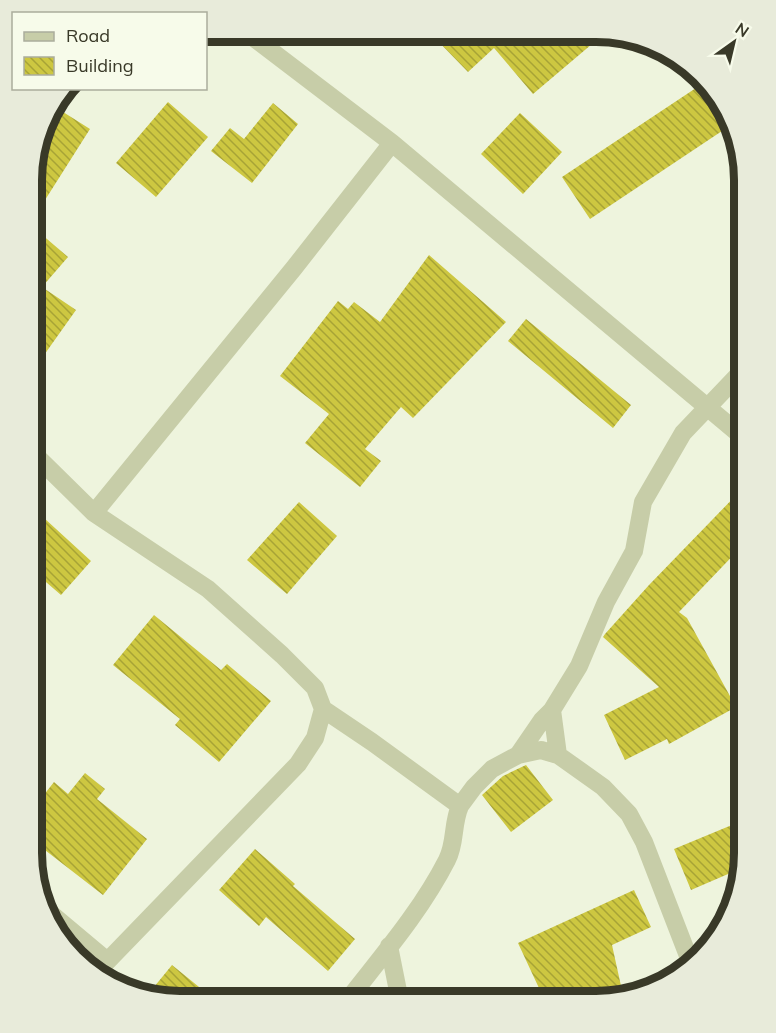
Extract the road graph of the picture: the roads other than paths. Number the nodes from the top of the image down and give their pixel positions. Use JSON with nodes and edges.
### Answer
{"nodes":[{"id":1,"x":259,"y":42,"type":"edge"},
{"id":2,"x":392,"y":143,"type":"junction"},
{"id":3,"x":734,"y":379,"type":"edge"},
{"id":4,"x":707,"y":406,"type":"junction"},
{"id":5,"x":734,"y":429,"type":"edge"},
{"id":6,"x":42,"y":462,"type":"edge"},
{"id":7,"x":94,"y":513,"type":"junction"},
{"id":8,"x":323,"y":709,"type":"junction"},
{"id":9,"x":552,"y":710,"type":"junction"},
{"id":10,"x":518,"y":755,"type":"junction"},
{"id":11,"x":558,"y":756,"type":"junction"},
{"id":12,"x":460,"y":806,"type":"junction"},
{"id":13,"x":67,"y":932,"type":"edge"},
{"id":14,"x":389,"y":946,"type":"junction"},
{"id":15,"x":688,"y":956,"type":"edge"},
{"id":16,"x":97,"y":963,"type":"edge"},
{"id":17,"x":101,"y":967,"type":"edge"},
{"id":18,"x":355,"y":991,"type":"edge"},
{"id":19,"x":398,"y":991,"type":"edge"}],
"edges":[{"from":1,"to":2,"type":"street"},
{"from":2,"to":4,"type":"street"},
{"from":2,"to":7,"type":"street"},
{"from":3,"to":4,"type":"street"},
{"from":4,"to":5,"type":"street"},
{"from":4,"to":9,"type":"street"},
{"from":6,"to":7,"type":"street"},
{"from":7,"to":8,"type":"street"},
{"from":8,"to":12,"type":"street"},
{"from":8,"to":17,"type":"street"},
{"from":9,"to":10,"type":"street"},
{"from":9,"to":11,"type":"street"},
{"from":10,"to":11,"type":"street"},
{"from":10,"to":12,"type":"street"},
{"from":11,"to":15,"type":"street"},
{"from":12,"to":14,"type":"street"},
{"from":13,"to":16,"type":"street"},
{"from":14,"to":18,"type":"street"},
{"from":14,"to":19,"type":"street"}]}
